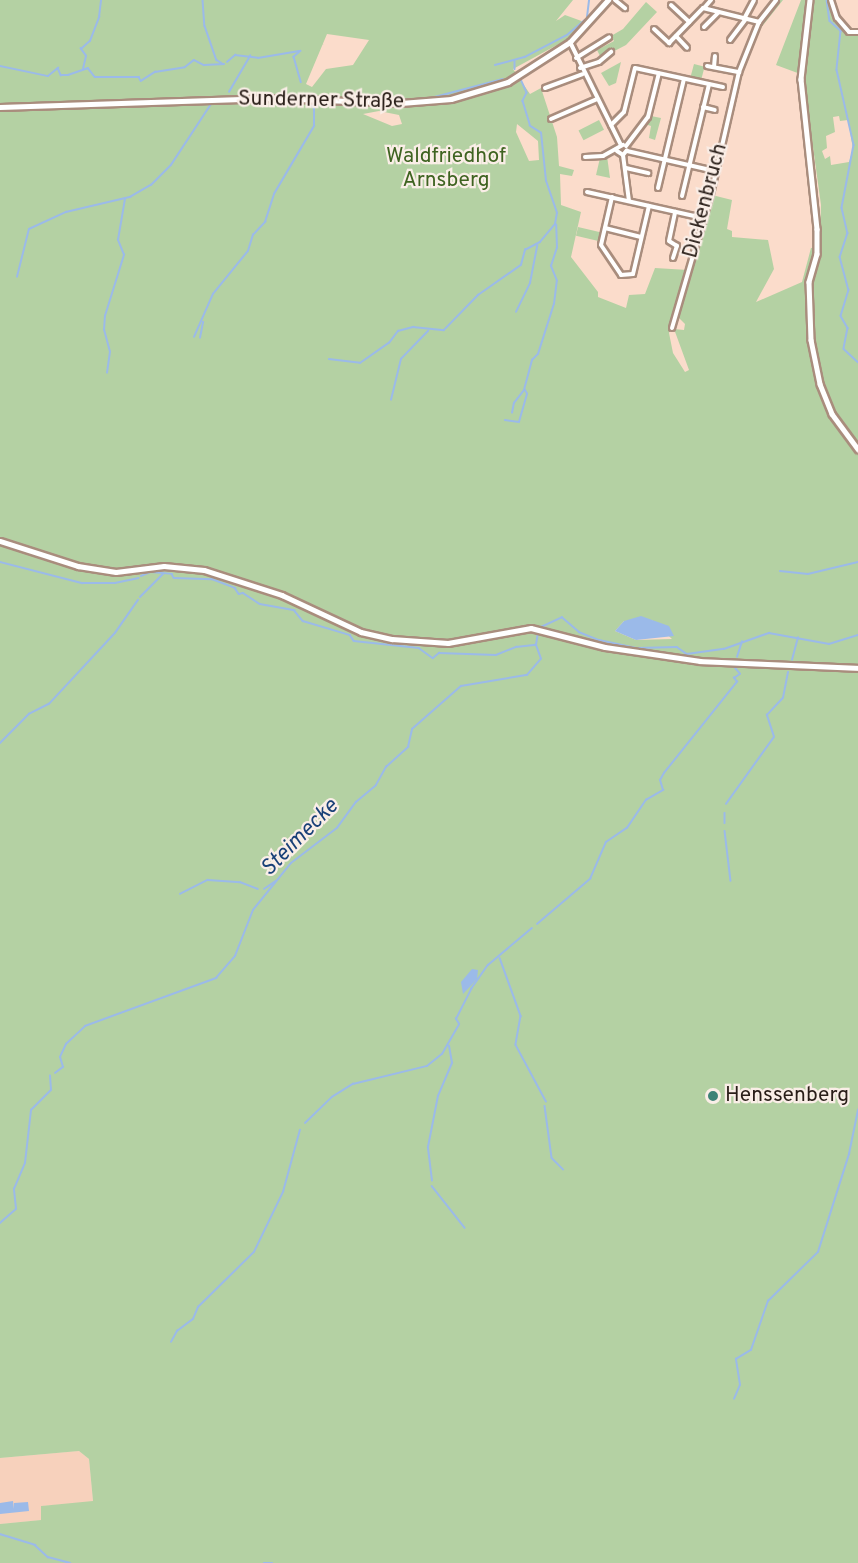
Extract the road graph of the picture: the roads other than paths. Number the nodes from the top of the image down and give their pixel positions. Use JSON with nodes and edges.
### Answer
{"nodes":[{"id":1,"x":608,"y":0,"type":"edge"},
{"id":2,"x":615,"y":0,"type":"edge"},
{"id":3,"x":711,"y":0,"type":"edge"},
{"id":4,"x":754,"y":0,"type":"edge"},
{"id":5,"x":776,"y":0,"type":"edge"},
{"id":6,"x":810,"y":0,"type":"edge"},
{"id":7,"x":831,"y":0,"type":"edge"},
{"id":8,"x":671,"y":5,"type":"dead end"},
{"id":9,"x":625,"y":8,"type":"dead end"},
{"id":10,"x":703,"y":8,"type":"junction"},
{"id":11,"x":719,"y":12,"type":"junction"},
{"id":12,"x":745,"y":19,"type":"junction"},
{"id":13,"x":689,"y":22,"type":"junction"},
{"id":14,"x":759,"y":22,"type":"junction"},
{"id":15,"x":704,"y":27,"type":"dead end"},
{"id":16,"x":654,"y":29,"type":"dead end"},
{"id":17,"x":858,"y":32,"type":"edge"},
{"id":18,"x":676,"y":36,"type":"junction"},
{"id":19,"x":609,"y":38,"type":"dead end"},
{"id":20,"x":730,"y":40,"type":"dead end"},
{"id":21,"x":570,"y":42,"type":"junction"},
{"id":22,"x":687,"y":48,"type":"dead end"},
{"id":23,"x":611,"y":52,"type":"dead end"},
{"id":24,"x":714,"y":56,"type":"dead end"},
{"id":25,"x":576,"y":58,"type":"junction"},
{"id":26,"x":707,"y":66,"type":"dead end"},
{"id":27,"x":714,"y":67,"type":"junction"},
{"id":28,"x":580,"y":68,"type":"junction"},
{"id":29,"x":739,"y":72,"type":"junction"},
{"id":30,"x":659,"y":73,"type":"junction"},
{"id":31,"x":583,"y":74,"type":"junction"},
{"id":32,"x":684,"y":79,"type":"junction"},
{"id":33,"x":709,"y":84,"type":"junction"},
{"id":34,"x":723,"y":87,"type":"dead end"},
{"id":35,"x":545,"y":88,"type":"dead end"},
{"id":36,"x":597,"y":99,"type":"junction"},
{"id":37,"x":0,"y":107,"type":"edge"},
{"id":38,"x":703,"y":107,"type":"junction"},
{"id":39,"x":715,"y":110,"type":"dead end"},
{"id":40,"x":551,"y":119,"type":"dead end"},
{"id":41,"x":611,"y":125,"type":"junction"},
{"id":42,"x":625,"y":148,"type":"junction"},
{"id":43,"x":617,"y":151,"type":"junction"},
{"id":44,"x":623,"y":155,"type":"junction"},
{"id":45,"x":585,"y":157,"type":"dead end"},
{"id":46,"x":665,"y":160,"type":"junction"},
{"id":47,"x":690,"y":166,"type":"junction"},
{"id":48,"x":625,"y":168,"type":"junction"},
{"id":49,"x":715,"y":171,"type":"junction"},
{"id":50,"x":648,"y":173,"type":"dead end"},
{"id":51,"x":658,"y":188,"type":"dead end"},
{"id":52,"x":587,"y":192,"type":"dead end"},
{"id":53,"x":682,"y":196,"type":"dead end"},
{"id":54,"x":612,"y":197,"type":"junction"},
{"id":55,"x":629,"y":201,"type":"junction"},
{"id":56,"x":649,"y":206,"type":"junction"},
{"id":57,"x":675,"y":212,"type":"junction"},
{"id":58,"x":703,"y":218,"type":"junction"},
{"id":59,"x":604,"y":228,"type":"junction"},
{"id":60,"x":641,"y":237,"type":"junction"},
{"id":61,"x":673,"y":258,"type":"dead end"},
{"id":62,"x":672,"y":328,"type":"dead end"},
{"id":63,"x":858,"y":449,"type":"edge"},
{"id":64,"x":0,"y":541,"type":"edge"},
{"id":65,"x":858,"y":668,"type":"edge"}],
"edges":[{"from":1,"to":21,"type":"main road","name":"Sunderner Straße"},
{"from":2,"to":9,"type":"street"},
{"from":3,"to":10,"type":"street"},
{"from":4,"to":12,"type":"street"},
{"from":5,"to":14,"type":"street","name":"Dickenbruch"},
{"from":6,"to":63,"type":"main road"},
{"from":7,"to":17,"type":"street"},
{"from":8,"to":13,"type":"street"},
{"from":10,"to":11,"type":"street"},
{"from":10,"to":13,"type":"street"},
{"from":11,"to":12,"type":"street"},
{"from":11,"to":15,"type":"street"},
{"from":12,"to":14,"type":"street"},
{"from":12,"to":20,"type":"street"},
{"from":13,"to":18,"type":"street"},
{"from":14,"to":29,"type":"street","name":"Dickenbruch"},
{"from":16,"to":18,"type":"street"},
{"from":18,"to":22,"type":"street"},
{"from":19,"to":25,"type":"street"},
{"from":21,"to":25,"type":"street"},
{"from":21,"to":37,"type":"main road","name":"Sunderner Straße"},
{"from":23,"to":28,"type":"street"},
{"from":24,"to":27,"type":"street"},
{"from":25,"to":28,"type":"street"},
{"from":26,"to":27,"type":"street"},
{"from":27,"to":29,"type":"street"},
{"from":28,"to":31,"type":"street"},
{"from":29,"to":49,"type":"street","name":"Dickenbruch"},
{"from":30,"to":32,"type":"street"},
{"from":30,"to":41,"type":"street"},
{"from":30,"to":42,"type":"street"},
{"from":31,"to":35,"type":"street"},
{"from":31,"to":36,"type":"street"},
{"from":32,"to":33,"type":"street"},
{"from":32,"to":46,"type":"street"},
{"from":33,"to":34,"type":"street"},
{"from":33,"to":38,"type":"street"},
{"from":36,"to":40,"type":"street"},
{"from":36,"to":41,"type":"street"},
{"from":38,"to":39,"type":"street"},
{"from":38,"to":47,"type":"street"},
{"from":41,"to":42,"type":"street"},
{"from":42,"to":43,"type":"street"},
{"from":42,"to":44,"type":"street"},
{"from":42,"to":46,"type":"street"},
{"from":43,"to":44,"type":"street"},
{"from":43,"to":45,"type":"street"},
{"from":44,"to":48,"type":"street"},
{"from":46,"to":47,"type":"street"},
{"from":46,"to":51,"type":"street"},
{"from":47,"to":49,"type":"street"},
{"from":47,"to":53,"type":"street"},
{"from":48,"to":50,"type":"street"},
{"from":48,"to":55,"type":"street"},
{"from":49,"to":58,"type":"street","name":"Dickenbruch"},
{"from":52,"to":54,"type":"street"},
{"from":54,"to":55,"type":"street"},
{"from":54,"to":59,"type":"street"},
{"from":55,"to":56,"type":"street"},
{"from":56,"to":57,"type":"street"},
{"from":56,"to":60,"type":"street"},
{"from":57,"to":58,"type":"street"},
{"from":57,"to":61,"type":"street"},
{"from":58,"to":62,"type":"street","name":"Dickenbruch"},
{"from":59,"to":60,"type":"street"},
{"from":59,"to":60,"type":"street"},
{"from":64,"to":65,"type":"main road"}]}
